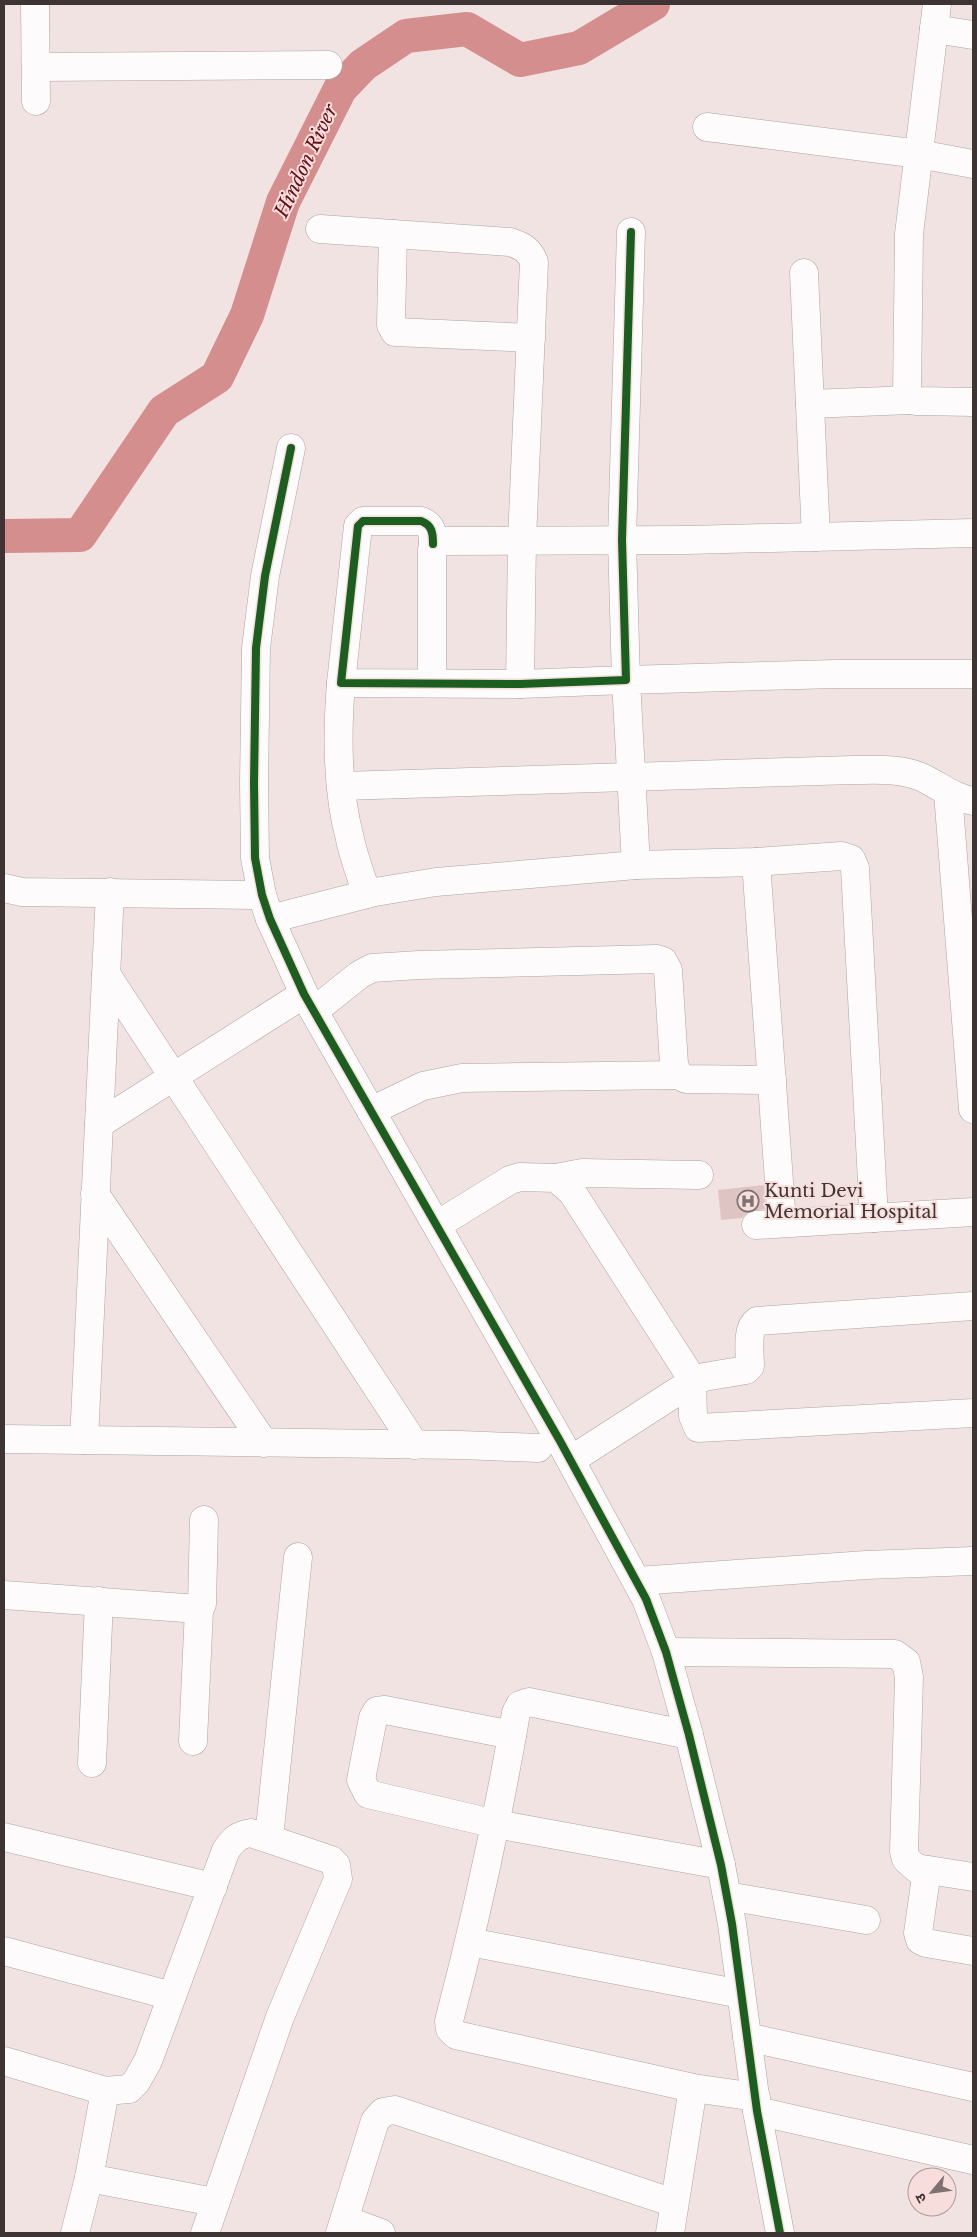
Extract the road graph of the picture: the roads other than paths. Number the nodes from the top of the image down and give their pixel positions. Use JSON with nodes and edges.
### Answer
{"nodes":[{"id":1,"x":35,"y":4,"type":"edge"},
{"id":2,"x":936,"y":17,"type":"edge"},
{"id":3,"x":973,"y":35,"type":"edge"},
{"id":4,"x":328,"y":65,"type":"dead end"},
{"id":5,"x":36,"y":67,"type":"junction"},
{"id":6,"x":36,"y":101,"type":"dead end"},
{"id":7,"x":707,"y":127,"type":"dead end"},
{"id":8,"x":919,"y":154,"type":"junction"},
{"id":9,"x":973,"y":164,"type":"edge"},
{"id":10,"x":320,"y":229,"type":"dead end"},
{"id":11,"x":631,"y":232,"type":"dead end"},
{"id":12,"x":393,"y":234,"type":"junction"},
{"id":13,"x":804,"y":273,"type":"dead end"},
{"id":14,"x":531,"y":338,"type":"junction"},
{"id":15,"x":910,"y":400,"type":"junction"},
{"id":16,"x":973,"y":402,"type":"edge"},
{"id":17,"x":810,"y":404,"type":"junction"},
{"id":18,"x":291,"y":448,"type":"dead end"},
{"id":19,"x":973,"y":533,"type":"edge"},
{"id":20,"x":816,"y":537,"type":"junction"},
{"id":21,"x":522,"y":540,"type":"junction"},
{"id":22,"x":622,"y":540,"type":"junction"},
{"id":23,"x":433,"y":544,"type":"junction"},
{"id":24,"x":973,"y":674,"type":"edge"},
{"id":25,"x":626,"y":680,"type":"junction"},
{"id":26,"x":341,"y":683,"type":"junction"},
{"id":27,"x":432,"y":683,"type":"junction"},
{"id":28,"x":520,"y":684,"type":"junction"},
{"id":29,"x":630,"y":777,"type":"junction"},
{"id":30,"x":342,"y":786,"type":"junction"},
{"id":31,"x":948,"y":793,"type":"junction"},
{"id":32,"x":973,"y":802,"type":"edge"},
{"id":33,"x":756,"y":862,"type":"junction"},
{"id":34,"x":636,"y":865,"type":"junction"},
{"id":35,"x":4,"y":888,"type":"edge"},
{"id":36,"x":110,"y":892,"type":"junction"},
{"id":37,"x":367,"y":894,"type":"junction"},
{"id":38,"x":266,"y":907,"type":"junction"},
{"id":39,"x":106,"y":974,"type":"junction"},
{"id":40,"x":309,"y":1002,"type":"junction"},
{"id":41,"x":172,"y":1076,"type":"junction"},
{"id":42,"x":678,"y":1076,"type":"junction"},
{"id":43,"x":772,"y":1080,"type":"junction"},
{"id":44,"x":973,"y":1109,"type":"edge"},
{"id":45,"x":372,"y":1111,"type":"junction"},
{"id":46,"x":98,"y":1124,"type":"junction"},
{"id":47,"x":699,"y":1175,"type":"dead end"},
{"id":48,"x":556,"y":1178,"type":"junction"},
{"id":49,"x":95,"y":1194,"type":"junction"},
{"id":50,"x":973,"y":1212,"type":"edge"},
{"id":51,"x":874,"y":1218,"type":"junction"},
{"id":52,"x":437,"y":1225,"type":"junction"},
{"id":53,"x":973,"y":1306,"type":"edge"},
{"id":54,"x":692,"y":1382,"type":"junction"},
{"id":55,"x":973,"y":1413,"type":"edge"},
{"id":56,"x":4,"y":1440,"type":"edge"},
{"id":57,"x":84,"y":1440,"type":"junction"},
{"id":58,"x":264,"y":1443,"type":"junction"},
{"id":59,"x":415,"y":1444,"type":"junction"},
{"id":60,"x":538,"y":1448,"type":"dead end"},
{"id":61,"x":571,"y":1460,"type":"junction"},
{"id":62,"x":204,"y":1520,"type":"dead end"},
{"id":63,"x":298,"y":1557,"type":"dead end"},
{"id":64,"x":973,"y":1561,"type":"edge"},
{"id":65,"x":636,"y":1581,"type":"junction"},
{"id":66,"x":4,"y":1595,"type":"edge"},
{"id":67,"x":99,"y":1601,"type":"junction"},
{"id":68,"x":198,"y":1609,"type":"junction"},
{"id":69,"x":666,"y":1652,"type":"junction"},
{"id":70,"x":512,"y":1735,"type":"junction"},
{"id":71,"x":689,"y":1735,"type":"junction"},
{"id":72,"x":193,"y":1741,"type":"dead end"},
{"id":73,"x":92,"y":1764,"type":"dead end"},
{"id":74,"x":496,"y":1824,"type":"junction"},
{"id":75,"x":4,"y":1837,"type":"edge"},
{"id":76,"x":269,"y":1838,"type":"junction"},
{"id":77,"x":721,"y":1865,"type":"junction"},
{"id":78,"x":927,"y":1870,"type":"junction"},
{"id":79,"x":973,"y":1877,"type":"edge"},
{"id":80,"x":213,"y":1887,"type":"junction"},
{"id":81,"x":727,"y":1896,"type":"junction"},
{"id":82,"x":866,"y":1920,"type":"dead end"},
{"id":83,"x":470,"y":1942,"type":"junction"},
{"id":84,"x":4,"y":1951,"type":"edge"},
{"id":85,"x":973,"y":1951,"type":"edge"},
{"id":86,"x":742,"y":1994,"type":"junction"},
{"id":87,"x":172,"y":1996,"type":"junction"},
{"id":88,"x":747,"y":2036,"type":"junction"},
{"id":89,"x":4,"y":2061,"type":"edge"},
{"id":90,"x":973,"y":2087,"type":"edge"},
{"id":91,"x":693,"y":2088,"type":"junction"},
{"id":92,"x":105,"y":2091,"type":"junction"},
{"id":93,"x":756,"y":2104,"type":"junction"},
{"id":94,"x":973,"y":2160,"type":"edge"},
{"id":95,"x":89,"y":2178,"type":"junction"},
{"id":96,"x":214,"y":2202,"type":"junction"},
{"id":97,"x":674,"y":2203,"type":"junction"},
{"id":98,"x":343,"y":2226,"type":"edge"},
{"id":99,"x":75,"y":2233,"type":"edge"},
{"id":100,"x":205,"y":2233,"type":"edge"},
{"id":101,"x":381,"y":2233,"type":"edge"},
{"id":102,"x":670,"y":2233,"type":"edge"},
{"id":103,"x":780,"y":2233,"type":"edge"}],
"edges":[{"from":1,"to":5,"type":"street"},
{"from":2,"to":3,"type":"street"},
{"from":2,"to":8,"type":"street"},
{"from":4,"to":5,"type":"street"},
{"from":5,"to":6,"type":"street"},
{"from":7,"to":8,"type":"street"},
{"from":8,"to":9,"type":"street"},
{"from":8,"to":15,"type":"street"},
{"from":10,"to":12,"type":"street"},
{"from":11,"to":22,"type":"street"},
{"from":12,"to":14,"type":"street"},
{"from":12,"to":14,"type":"street"},
{"from":13,"to":17,"type":"street"},
{"from":14,"to":21,"type":"street"},
{"from":15,"to":16,"type":"street"},
{"from":15,"to":17,"type":"street"},
{"from":17,"to":20,"type":"street"},
{"from":18,"to":38,"type":"street"},
{"from":19,"to":20,"type":"street"},
{"from":20,"to":22,"type":"street"},
{"from":21,"to":22,"type":"street"},
{"from":21,"to":23,"type":"street"},
{"from":21,"to":28,"type":"street"},
{"from":22,"to":25,"type":"street"},
{"from":23,"to":26,"type":"street"},
{"from":23,"to":27,"type":"street"},
{"from":24,"to":25,"type":"street"},
{"from":25,"to":28,"type":"street"},
{"from":25,"to":29,"type":"street"},
{"from":26,"to":27,"type":"street"},
{"from":26,"to":30,"type":"street"},
{"from":27,"to":28,"type":"street"},
{"from":29,"to":30,"type":"street"},
{"from":29,"to":31,"type":"street"},
{"from":29,"to":34,"type":"street"},
{"from":30,"to":37,"type":"street"},
{"from":31,"to":32,"type":"street"},
{"from":31,"to":44,"type":"street"},
{"from":33,"to":34,"type":"street"},
{"from":33,"to":43,"type":"street"},
{"from":33,"to":51,"type":"street"},
{"from":34,"to":37,"type":"street"},
{"from":35,"to":36,"type":"street"},
{"from":36,"to":38,"type":"street"},
{"from":36,"to":39,"type":"street"},
{"from":37,"to":38,"type":"street"},
{"from":38,"to":40,"type":"street"},
{"from":39,"to":41,"type":"street"},
{"from":39,"to":46,"type":"street"},
{"from":40,"to":41,"type":"street"},
{"from":40,"to":42,"type":"street"},
{"from":40,"to":45,"type":"street"},
{"from":41,"to":46,"type":"street"},
{"from":41,"to":59,"type":"street"},
{"from":42,"to":43,"type":"street"},
{"from":42,"to":45,"type":"street"},
{"from":43,"to":51,"type":"street"},
{"from":45,"to":52,"type":"street"},
{"from":46,"to":49,"type":"street"},
{"from":47,"to":48,"type":"street"},
{"from":48,"to":52,"type":"street"},
{"from":48,"to":54,"type":"street"},
{"from":49,"to":57,"type":"street"},
{"from":49,"to":58,"type":"street"},
{"from":50,"to":51,"type":"street"},
{"from":52,"to":61,"type":"street"},
{"from":53,"to":54,"type":"street"},
{"from":54,"to":55,"type":"street"},
{"from":54,"to":61,"type":"street"},
{"from":56,"to":57,"type":"street"},
{"from":57,"to":58,"type":"street"},
{"from":58,"to":59,"type":"street"},
{"from":59,"to":60,"type":"street"},
{"from":61,"to":65,"type":"street"},
{"from":62,"to":68,"type":"street"},
{"from":63,"to":76,"type":"street"},
{"from":64,"to":65,"type":"street"},
{"from":65,"to":69,"type":"street"},
{"from":66,"to":67,"type":"street"},
{"from":67,"to":68,"type":"street"},
{"from":67,"to":73,"type":"street"},
{"from":68,"to":72,"type":"street"},
{"from":69,"to":71,"type":"street"},
{"from":69,"to":78,"type":"street"},
{"from":70,"to":71,"type":"street"},
{"from":70,"to":74,"type":"street"},
{"from":70,"to":74,"type":"street"},
{"from":71,"to":77,"type":"street"},
{"from":74,"to":77,"type":"street"},
{"from":74,"to":83,"type":"street"},
{"from":75,"to":80,"type":"street"},
{"from":76,"to":80,"type":"street"},
{"from":76,"to":96,"type":"street"},
{"from":77,"to":81,"type":"street"},
{"from":78,"to":79,"type":"street"},
{"from":78,"to":85,"type":"street"},
{"from":80,"to":87,"type":"street"},
{"from":81,"to":82,"type":"street"},
{"from":81,"to":86,"type":"street"},
{"from":83,"to":86,"type":"street"},
{"from":83,"to":91,"type":"street"},
{"from":84,"to":87,"type":"street"},
{"from":86,"to":88,"type":"street"},
{"from":87,"to":92,"type":"street"},
{"from":88,"to":90,"type":"street"},
{"from":88,"to":93,"type":"street"},
{"from":89,"to":92,"type":"street"},
{"from":91,"to":93,"type":"street"},
{"from":91,"to":97,"type":"street"},
{"from":92,"to":95,"type":"street"},
{"from":93,"to":94,"type":"street"},
{"from":93,"to":103,"type":"street"},
{"from":95,"to":96,"type":"street"},
{"from":95,"to":99,"type":"street"},
{"from":96,"to":100,"type":"street"},
{"from":97,"to":98,"type":"street"},
{"from":97,"to":102,"type":"street"},
{"from":98,"to":101,"type":"street"}]}
